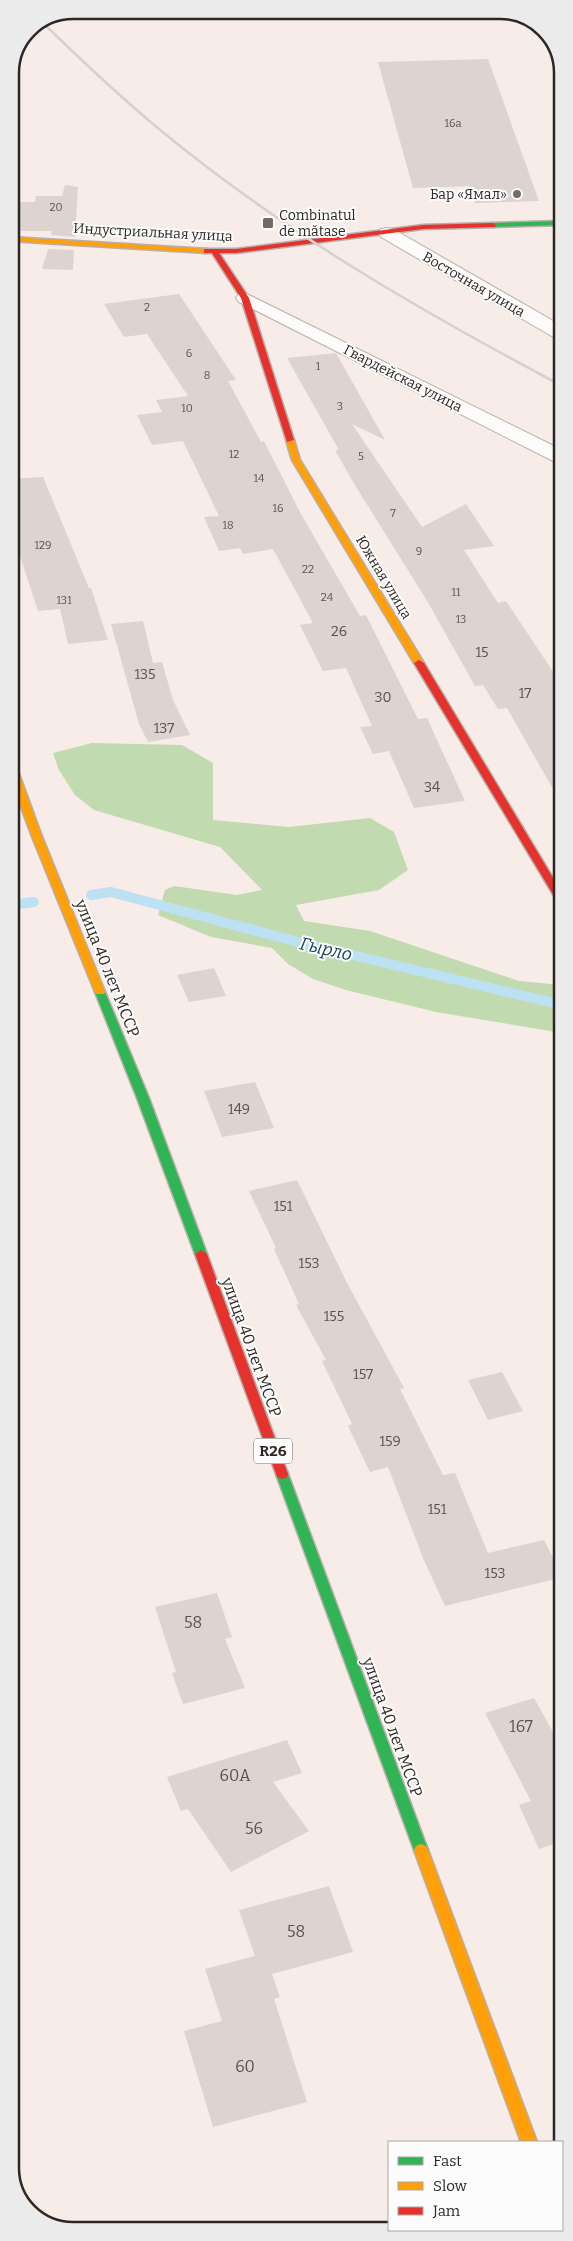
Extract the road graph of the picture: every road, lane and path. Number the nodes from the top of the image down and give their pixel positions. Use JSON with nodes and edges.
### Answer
{"nodes":[{"id":1,"x":554,"y":223,"type":"edge"},
{"id":2,"x":387,"y":233,"type":"junction"},
{"id":3,"x":19,"y":240,"type":"edge"},
{"id":4,"x":215,"y":252,"type":"junction"},
{"id":5,"x":245,"y":298,"type":"junction"},
{"id":6,"x":554,"y":329,"type":"edge"},
{"id":7,"x":554,"y":454,"type":"edge"},
{"id":8,"x":19,"y":788,"type":"edge"},
{"id":9,"x":554,"y":888,"type":"edge"},
{"id":10,"x":529,"y":2141,"type":"edge"}],
"edges":[{"from":1,"to":2,"type":"street","name":"Индустриальная улица"},
{"from":2,"to":4,"type":"street","name":"Индустриальная улица"},
{"from":2,"to":6,"type":"street","name":"Восточная улица"},
{"from":3,"to":4,"type":"street","name":"Индустриальная улица"},
{"from":4,"to":5,"type":"street","name":"Южная улица"},
{"from":5,"to":7,"type":"street","name":"Гвардейская улица"},
{"from":5,"to":9,"type":"street","name":"Южная улица"},
{"from":8,"to":10,"type":"street","name":"улица 40 лет МССР","number":"R26"}]}
